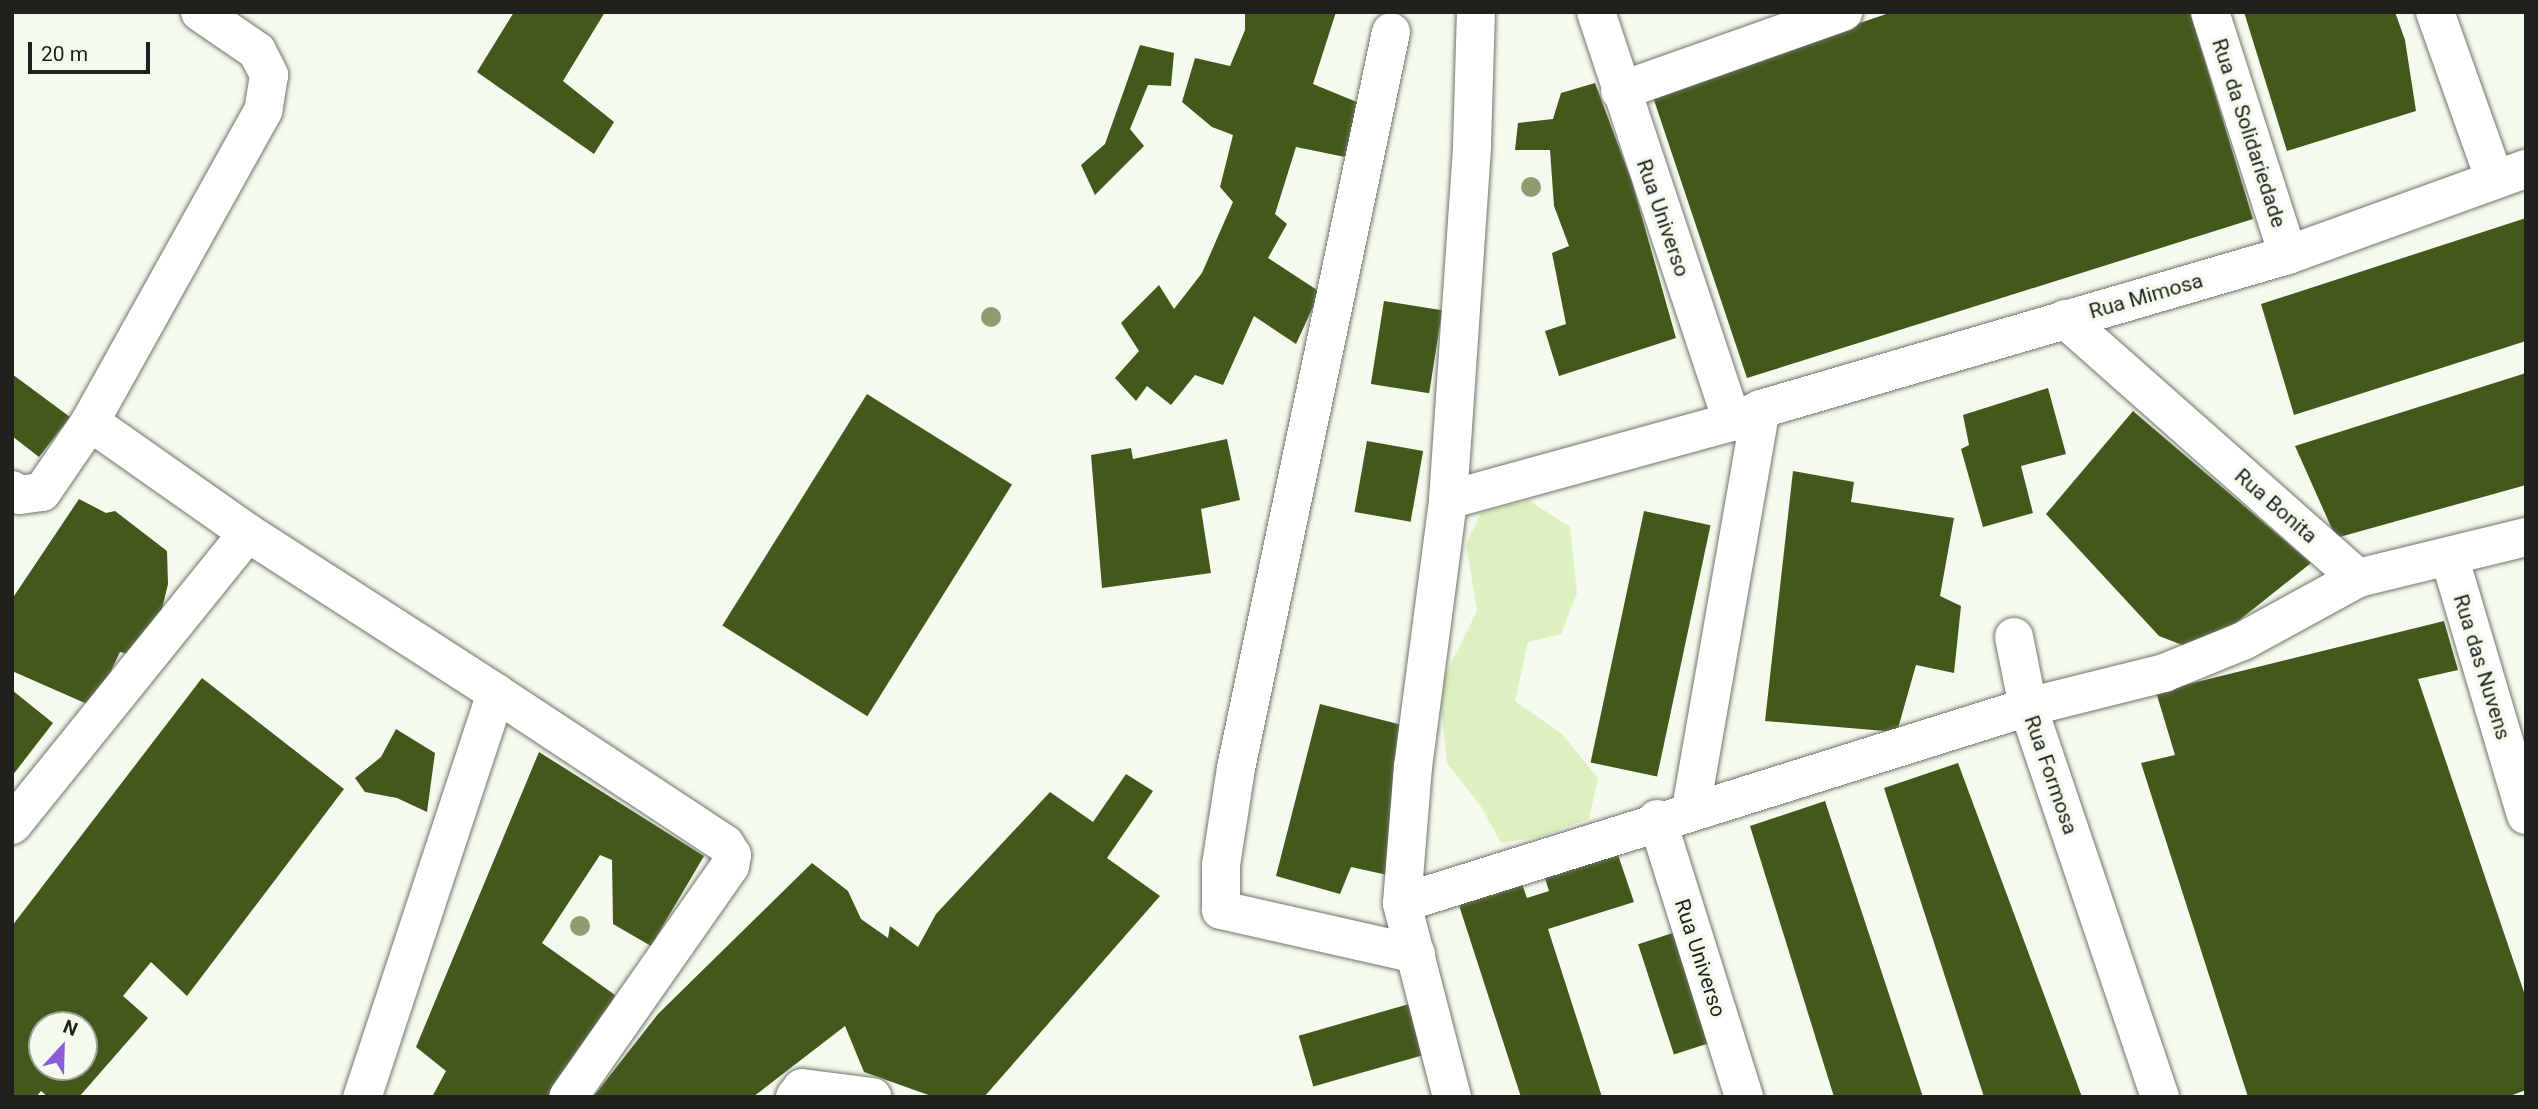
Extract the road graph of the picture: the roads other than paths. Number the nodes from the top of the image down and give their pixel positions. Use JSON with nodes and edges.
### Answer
{"nodes":[{"id":1,"x":200,"y":12,"type":"edge"},
{"id":2,"x":1476,"y":12,"type":"edge"},
{"id":3,"x":1596,"y":12,"type":"edge"},
{"id":4,"x":1843,"y":12,"type":"edge"},
{"id":5,"x":2210,"y":12,"type":"edge"},
{"id":6,"x":2435,"y":12,"type":"edge"},
{"id":7,"x":1391,"y":32,"type":"dead end"},
{"id":8,"x":1620,"y":91,"type":"junction"},
{"id":9,"x":2510,"y":174,"type":"edge"},
{"id":10,"x":2288,"y":255,"type":"junction"},
{"id":11,"x":2065,"y":319,"type":"junction"},
{"id":12,"x":1746,"y":416,"type":"junction"},
{"id":13,"x":90,"y":422,"type":"junction"},
{"id":14,"x":12,"y":489,"type":"edge"},
{"id":15,"x":1448,"y":500,"type":"junction"},
{"id":16,"x":248,"y":533,"type":"junction"},
{"id":17,"x":2526,"y":537,"type":"edge"},
{"id":18,"x":2450,"y":559,"type":"junction"},
{"id":19,"x":2358,"y":578,"type":"junction"},
{"id":20,"x":2014,"y":637,"type":"dead end"},
{"id":21,"x":496,"y":693,"type":"junction"},
{"id":22,"x":2028,"y":707,"type":"junction"},
{"id":23,"x":2524,"y":802,"type":"edge"},
{"id":24,"x":1674,"y":814,"type":"junction"},
{"id":25,"x":12,"y":825,"type":"edge"},
{"id":26,"x":1402,"y":903,"type":"junction"},
{"id":27,"x":1416,"y":954,"type":"junction"},
{"id":28,"x":362,"y":1097,"type":"edge"},
{"id":29,"x":568,"y":1097,"type":"edge"},
{"id":30,"x":794,"y":1097,"type":"edge"},
{"id":31,"x":872,"y":1097,"type":"edge"},
{"id":32,"x":1452,"y":1097,"type":"edge"},
{"id":33,"x":1744,"y":1097,"type":"edge"},
{"id":34,"x":2160,"y":1097,"type":"edge"}],
"edges":[{"from":1,"to":13,"type":"street"},
{"from":2,"to":15,"type":"street"},
{"from":3,"to":8,"type":"street","name":"Rua Universo"},
{"from":4,"to":8,"type":"street"},
{"from":5,"to":10,"type":"street","name":"Rua da Solidariedade"},
{"from":6,"to":9,"type":"street"},
{"from":7,"to":27,"type":"street"},
{"from":8,"to":12,"type":"street","name":"Rua Universo"},
{"from":9,"to":10,"type":"street","name":"Rua Mimosa"},
{"from":10,"to":11,"type":"street","name":"Rua Mimosa"},
{"from":11,"to":12,"type":"street","name":"Rua Mimosa"},
{"from":11,"to":19,"type":"street","name":"Rua Bonita"},
{"from":12,"to":15,"type":"street","name":"Rua Mimosa"},
{"from":12,"to":24,"type":"street","name":"Rua Universo"},
{"from":13,"to":14,"type":"street"},
{"from":13,"to":16,"type":"street"},
{"from":15,"to":26,"type":"street"},
{"from":16,"to":21,"type":"street"},
{"from":16,"to":25,"type":"street"},
{"from":17,"to":18,"type":"street"},
{"from":18,"to":19,"type":"street"},
{"from":18,"to":23,"type":"street","name":"Rua das Nuvens"},
{"from":19,"to":22,"type":"street"},
{"from":20,"to":22,"type":"street"},
{"from":21,"to":28,"type":"street"},
{"from":21,"to":29,"type":"street"},
{"from":22,"to":24,"type":"street","name":"Rua Formosa"},
{"from":22,"to":34,"type":"street","name":"Rua Formosa"},
{"from":24,"to":26,"type":"street","name":"Rua Formosa"},
{"from":24,"to":33,"type":"street","name":"Rua Universo"},
{"from":26,"to":27,"type":"street"},
{"from":27,"to":32,"type":"street"},
{"from":30,"to":31,"type":"street"}]}
